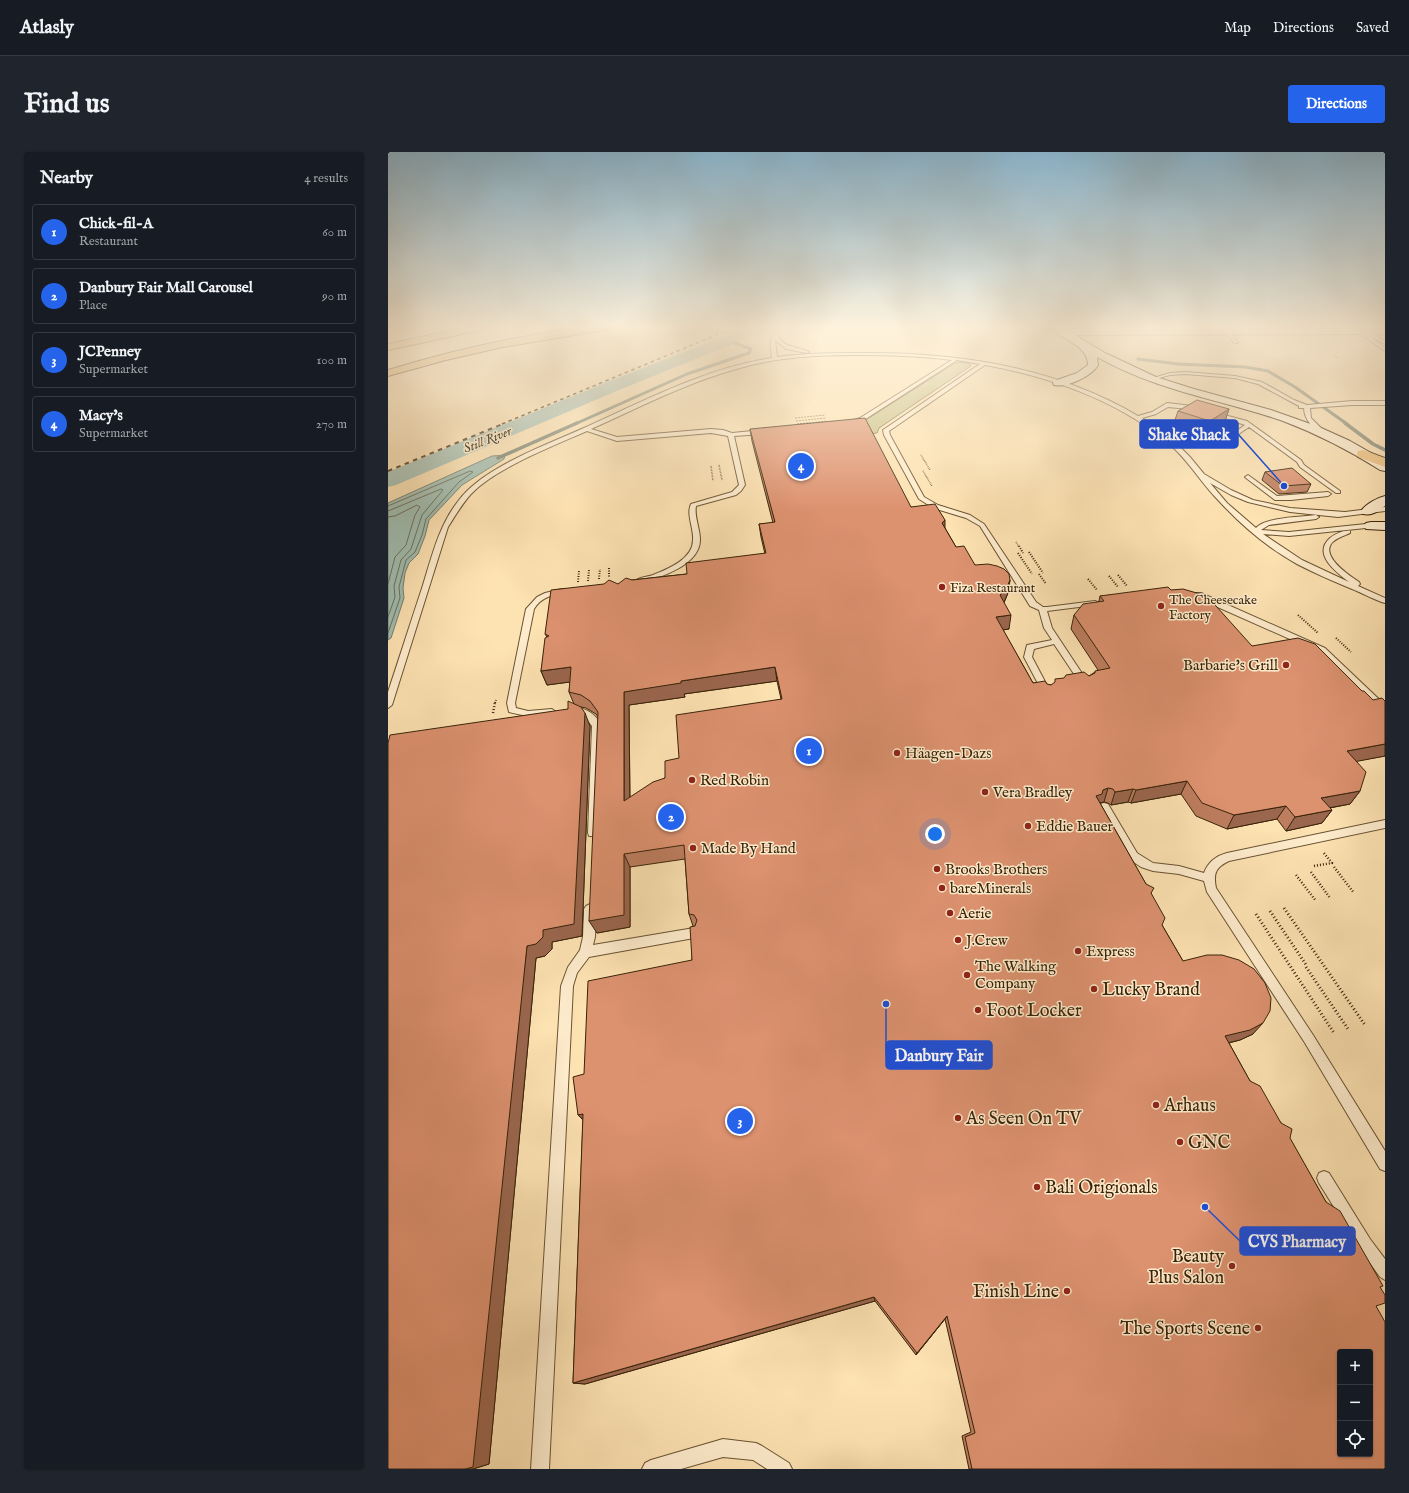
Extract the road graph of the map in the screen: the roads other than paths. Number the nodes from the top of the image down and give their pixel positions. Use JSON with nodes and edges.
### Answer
{"nodes":[{"id":1,"x":679,"y":387,"type":"edge"},
{"id":2,"x":911,"y":387,"type":"edge"},
{"id":3,"x":949,"y":387,"type":"edge"},
{"id":4,"x":1070,"y":387,"type":"edge"},
{"id":5,"x":1181,"y":387,"type":"edge"},
{"id":6,"x":1268,"y":387,"type":"edge"},
{"id":7,"x":1385,"y":403,"type":"edge"},
{"id":8,"x":1307,"y":407,"type":"junction"},
{"id":9,"x":1138,"y":418,"type":"junction"},
{"id":10,"x":845,"y":424,"type":"edge"},
{"id":11,"x":1249,"y":425,"type":"junction"},
{"id":12,"x":586,"y":429,"type":"junction"},
{"id":13,"x":768,"y":431,"type":"edge"},
{"id":14,"x":1322,"y":432,"type":"junction"},
{"id":15,"x":731,"y":435,"type":"junction"},
{"id":16,"x":1172,"y":443,"type":"junction"},
{"id":17,"x":1363,"y":454,"type":"junction"},
{"id":18,"x":1385,"y":463,"type":"edge"},
{"id":19,"x":1385,"y":467,"type":"edge"},
{"id":20,"x":1198,"y":473,"type":"junction"},
{"id":21,"x":1385,"y":476,"type":"edge"},
{"id":22,"x":1248,"y":477,"type":"dead end"},
{"id":23,"x":1338,"y":492,"type":"dead end"},
{"id":24,"x":1328,"y":494,"type":"dead end"},
{"id":25,"x":1385,"y":500,"type":"edge"},
{"id":26,"x":1385,"y":509,"type":"edge"},
{"id":27,"x":1368,"y":511,"type":"junction"},
{"id":28,"x":1344,"y":514,"type":"junction"},
{"id":29,"x":1380,"y":525,"type":"edge"},
{"id":30,"x":1256,"y":532,"type":"junction"},
{"id":31,"x":628,"y":583,"type":"edge"},
{"id":32,"x":575,"y":586,"type":"edge"},
{"id":33,"x":1188,"y":593,"type":"edge"},
{"id":34,"x":1382,"y":600,"type":"edge"},
{"id":35,"x":1102,"y":602,"type":"edge"},
{"id":36,"x":1042,"y":609,"type":"junction"},
{"id":37,"x":1056,"y":641,"type":"junction"},
{"id":38,"x":1086,"y":685,"type":"edge"},
{"id":39,"x":1047,"y":694,"type":"edge"},
{"id":40,"x":388,"y":705,"type":"edge"},
{"id":41,"x":1385,"y":710,"type":"edge"},
{"id":42,"x":1104,"y":807,"type":"edge"},
{"id":43,"x":1385,"y":824,"type":"edge"},
{"id":44,"x":592,"y":847,"type":"edge"},
{"id":45,"x":1208,"y":878,"type":"junction"},
{"id":46,"x":591,"y":900,"type":"edge"},
{"id":47,"x":694,"y":933,"type":"edge"},
{"id":48,"x":585,"y":952,"type":"junction"},
{"id":49,"x":1385,"y":1164,"type":"edge"},
{"id":50,"x":1324,"y":1178,"type":"dead end"},
{"id":51,"x":1385,"y":1272,"type":"edge"},
{"id":52,"x":540,"y":1469,"type":"edge"},
{"id":53,"x":651,"y":1469,"type":"edge"},
{"id":54,"x":783,"y":1469,"type":"edge"}],
"edges":[{"from":1,"to":12,"type":"lane"},
{"from":2,"to":10,"type":"lane"},
{"from":3,"to":36,"type":"lane"},
{"from":4,"to":9,"type":"lane"},
{"from":5,"to":14,"type":"main road"},
{"from":6,"to":8,"type":"lane"},
{"from":7,"to":8,"type":"lane"},
{"from":8,"to":14,"type":"lane"},
{"from":9,"to":11,"type":"lane"},
{"from":9,"to":16,"type":"lane"},
{"from":11,"to":16,"type":"lane"},
{"from":11,"to":23,"type":"lane"},
{"from":12,"to":15,"type":"lane"},
{"from":12,"to":40,"type":"lane"},
{"from":13,"to":15,"type":"lane"},
{"from":14,"to":17,"type":"main road"},
{"from":15,"to":31,"type":"lane"},
{"from":16,"to":20,"type":"lane"},
{"from":17,"to":18,"type":"highway"},
{"from":17,"to":19,"type":"main road"},
{"from":17,"to":21,"type":"main road"},
{"from":20,"to":28,"type":"lane"},
{"from":20,"to":30,"type":"lane"},
{"from":22,"to":24,"type":"lane"},
{"from":25,"to":27,"type":"main road"},
{"from":26,"to":27,"type":"lane"},
{"from":27,"to":28,"type":"lane"},
{"from":28,"to":30,"type":"lane"},
{"from":29,"to":30,"type":"lane"},
{"from":29,"to":34,"type":"lane"},
{"from":30,"to":34,"type":"lane"},
{"from":32,"to":44,"type":"lane"},
{"from":33,"to":41,"type":"lane"},
{"from":35,"to":36,"type":"lane"},
{"from":36,"to":37,"type":"lane"},
{"from":37,"to":38,"type":"lane"},
{"from":37,"to":39,"type":"lane"},
{"from":42,"to":45,"type":"lane"},
{"from":43,"to":45,"type":"lane"},
{"from":45,"to":49,"type":"lane"},
{"from":46,"to":48,"type":"lane"},
{"from":47,"to":48,"type":"lane"},
{"from":48,"to":52,"type":"lane"},
{"from":50,"to":51,"type":"lane"},
{"from":53,"to":54,"type":"lane"}]}
